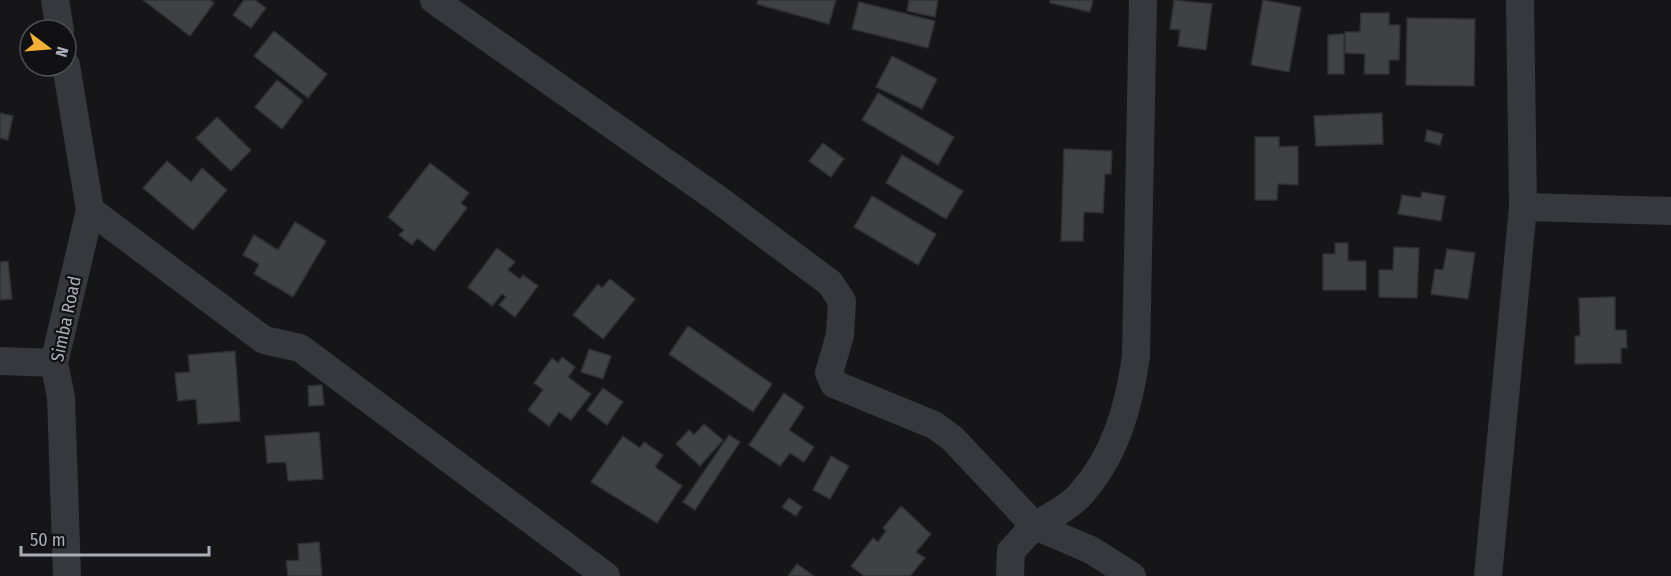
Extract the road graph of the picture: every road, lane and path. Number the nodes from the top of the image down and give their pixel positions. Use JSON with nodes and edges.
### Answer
{"nodes":[{"id":1,"x":55,"y":0,"type":"edge"},
{"id":2,"x":434,"y":0,"type":"edge"},
{"id":3,"x":1143,"y":0,"type":"edge"},
{"id":4,"x":1520,"y":0,"type":"edge"},
{"id":5,"x":58,"y":18,"type":"edge"},
{"id":6,"x":68,"y":78,"type":"edge"},
{"id":7,"x":1522,"y":207,"type":"junction"},
{"id":8,"x":90,"y":210,"type":"junction"},
{"id":9,"x":1671,"y":211,"type":"edge"},
{"id":10,"x":0,"y":361,"type":"edge"},
{"id":11,"x":54,"y":363,"type":"junction"},
{"id":12,"x":1035,"y":526,"type":"junction"},
{"id":13,"x":571,"y":563,"type":"edge"},
{"id":14,"x":67,"y":576,"type":"edge"},
{"id":15,"x":606,"y":576,"type":"edge"},
{"id":16,"x":1010,"y":576,"type":"edge"},
{"id":17,"x":1132,"y":576,"type":"edge"},
{"id":18,"x":1488,"y":576,"type":"edge"}],
"edges":[{"from":1,"to":5,"type":"street"},
{"from":2,"to":12,"type":"street"},
{"from":3,"to":12,"type":"street"},
{"from":4,"to":7,"type":"street"},
{"from":6,"to":8,"type":"street","name":"Simba Road"},
{"from":7,"to":9,"type":"street"},
{"from":7,"to":18,"type":"street"},
{"from":8,"to":11,"type":"street","name":"Simba Road"},
{"from":8,"to":13,"type":"street"},
{"from":10,"to":11,"type":"street"},
{"from":11,"to":14,"type":"street","name":"Simba Road"},
{"from":12,"to":16,"type":"street"},
{"from":12,"to":17,"type":"street"},
{"from":13,"to":15,"type":"street"}]}
